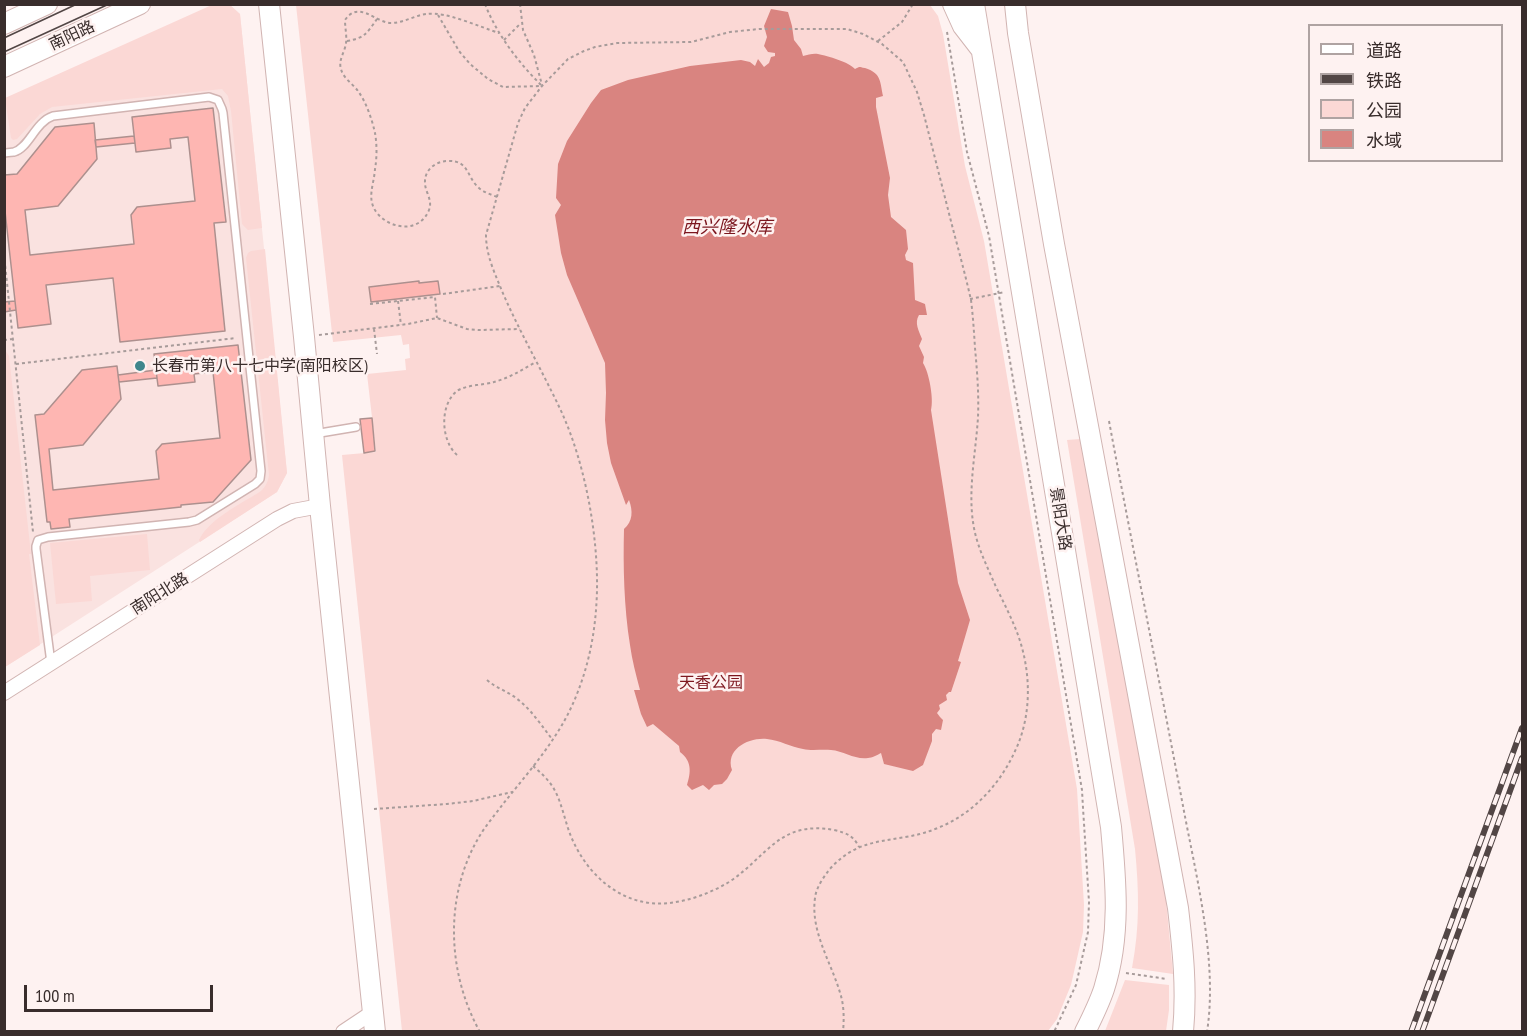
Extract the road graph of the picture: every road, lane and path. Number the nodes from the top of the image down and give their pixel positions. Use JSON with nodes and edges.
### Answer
{"nodes":[{"id":1,"x":47,"y":4,"type":"edge"},
{"id":2,"x":140,"y":4,"type":"edge"},
{"id":3,"x":269,"y":4,"type":"edge"},
{"id":4,"x":485,"y":4,"type":"edge"},
{"id":5,"x":520,"y":4,"type":"edge"},
{"id":6,"x":913,"y":4,"type":"edge"},
{"id":7,"x":953,"y":4,"type":"edge"},
{"id":8,"x":975,"y":4,"type":"edge"},
{"id":9,"x":1015,"y":4,"type":"edge"},
{"id":10,"x":437,"y":14,"type":"junction"},
{"id":11,"x":377,"y":19,"type":"junction"},
{"id":12,"x":521,"y":23,"type":"junction"},
{"id":13,"x":4,"y":24,"type":"edge"},
{"id":14,"x":947,"y":29,"type":"dead end"},
{"id":15,"x":499,"y":33,"type":"junction"},
{"id":16,"x":504,"y":40,"type":"junction"},
{"id":17,"x":346,"y":41,"type":"junction"},
{"id":18,"x":878,"y":42,"type":"junction"},
{"id":19,"x":982,"y":51,"type":"junction"},
{"id":20,"x":4,"y":67,"type":"edge"},
{"id":21,"x":542,"y":86,"type":"junction"},
{"id":22,"x":4,"y":153,"type":"edge"},
{"id":23,"x":497,"y":197,"type":"junction"},
{"id":24,"x":4,"y":254,"type":"edge"},
{"id":25,"x":500,"y":286,"type":"junction"},
{"id":26,"x":1022,"y":289,"type":"junction"},
{"id":27,"x":443,"y":294,"type":"dead end"},
{"id":28,"x":998,"y":294,"type":"junction"},
{"id":29,"x":970,"y":299,"type":"junction"},
{"id":30,"x":398,"y":301,"type":"junction"},
{"id":31,"x":370,"y":304,"type":"dead end"},
{"id":32,"x":437,"y":318,"type":"junction"},
{"id":33,"x":402,"y":325,"type":"junction"},
{"id":34,"x":374,"y":328,"type":"junction"},
{"id":35,"x":520,"y":329,"type":"junction"},
{"id":36,"x":247,"y":336,"type":"junction"},
{"id":37,"x":304,"y":337,"type":"junction"},
{"id":38,"x":13,"y":339,"type":"junction"},
{"id":39,"x":4,"y":340,"type":"edge"},
{"id":40,"x":377,"y":354,"type":"dead end"},
{"id":41,"x":536,"y":362,"type":"junction"},
{"id":42,"x":16,"y":364,"type":"junction"},
{"id":43,"x":1109,"y":421,"type":"dead end"},
{"id":44,"x":356,"y":427,"type":"dead end"},
{"id":45,"x":314,"y":434,"type":"junction"},
{"id":46,"x":457,"y":455,"type":"dead end"},
{"id":47,"x":320,"y":506,"type":"junction"},
{"id":48,"x":36,"y":542,"type":"junction"},
{"id":49,"x":51,"y":663,"type":"junction"},
{"id":50,"x":487,"y":680,"type":"dead end"},
{"id":51,"x":4,"y":693,"type":"edge"},
{"id":52,"x":552,"y":739,"type":"junction"},
{"id":53,"x":533,"y":766,"type":"junction"},
{"id":54,"x":513,"y":792,"type":"junction"},
{"id":55,"x":374,"y":809,"type":"dead end"},
{"id":56,"x":859,"y":847,"type":"junction"},
{"id":57,"x":1126,"y":973,"type":"dead end"},
{"id":58,"x":1170,"y":979,"type":"dead end"},
{"id":59,"x":374,"y":1022,"type":"edge"},
{"id":60,"x":344,"y":1032,"type":"edge"},
{"id":61,"x":480,"y":1032,"type":"edge"},
{"id":62,"x":843,"y":1032,"type":"edge"},
{"id":63,"x":1054,"y":1032,"type":"edge"},
{"id":64,"x":1085,"y":1032,"type":"edge"},
{"id":65,"x":1183,"y":1032,"type":"edge"},
{"id":66,"x":1207,"y":1032,"type":"edge"}],
"edges":[{"from":1,"to":13,"type":"main road"},
{"from":2,"to":20,"type":"main road","name":"南阳路"},
{"from":3,"to":37,"type":"main road"},
{"from":4,"to":15,"type":"path"},
{"from":5,"to":12,"type":"path"},
{"from":6,"to":18,"type":"path"},
{"from":7,"to":19,"type":"main road"},
{"from":8,"to":19,"type":"main road","name":"景阳大路"},
{"from":9,"to":65,"type":"main road"},
{"from":10,"to":11,"type":"path"},
{"from":10,"to":15,"type":"path"},
{"from":10,"to":21,"type":"path"},
{"from":11,"to":17,"type":"path"},
{"from":11,"to":17,"type":"path"},
{"from":12,"to":16,"type":"path"},
{"from":12,"to":21,"type":"path"},
{"from":14,"to":28,"type":"path"},
{"from":15,"to":16,"type":"path"},
{"from":16,"to":21,"type":"path"},
{"from":17,"to":23,"type":"path"},
{"from":18,"to":21,"type":"path"},
{"from":18,"to":29,"type":"path"},
{"from":19,"to":26,"type":"main road","name":"景阳大路"},
{"from":21,"to":23,"type":"path"},
{"from":22,"to":36,"type":"lane"},
{"from":23,"to":25,"type":"path"},
{"from":24,"to":38,"type":"path"},
{"from":25,"to":27,"type":"path"},
{"from":25,"to":35,"type":"path"},
{"from":26,"to":28,"type":"path"},
{"from":26,"to":64,"type":"main road","name":"景阳大路"},
{"from":28,"to":29,"type":"path"},
{"from":28,"to":63,"type":"path"},
{"from":29,"to":56,"type":"path"},
{"from":30,"to":31,"type":"path"},
{"from":30,"to":32,"type":"path"},
{"from":30,"to":33,"type":"path"},
{"from":32,"to":33,"type":"path"},
{"from":32,"to":35,"type":"path"},
{"from":33,"to":34,"type":"path"},
{"from":34,"to":37,"type":"path"},
{"from":34,"to":40,"type":"path"},
{"from":35,"to":41,"type":"path"},
{"from":36,"to":42,"type":"path"},
{"from":36,"to":48,"type":"lane"},
{"from":37,"to":45,"type":"main road"},
{"from":38,"to":39,"type":"path"},
{"from":38,"to":42,"type":"path"},
{"from":41,"to":46,"type":"path"},
{"from":41,"to":52,"type":"path"},
{"from":42,"to":48,"type":"path"},
{"from":43,"to":66,"type":"path"},
{"from":44,"to":45,"type":"lane"},
{"from":45,"to":47,"type":"main road"},
{"from":47,"to":49,"type":"street","name":"南阳北路"},
{"from":47,"to":59,"type":"main road"},
{"from":48,"to":49,"type":"lane"},
{"from":49,"to":51,"type":"street","name":"南阳北路"},
{"from":50,"to":52,"type":"path"},
{"from":52,"to":53,"type":"path"},
{"from":53,"to":54,"type":"path"},
{"from":53,"to":56,"type":"path"},
{"from":54,"to":55,"type":"path"},
{"from":54,"to":61,"type":"path"},
{"from":56,"to":62,"type":"path"},
{"from":57,"to":58,"type":"path"},
{"from":59,"to":60,"type":"street"}]}
